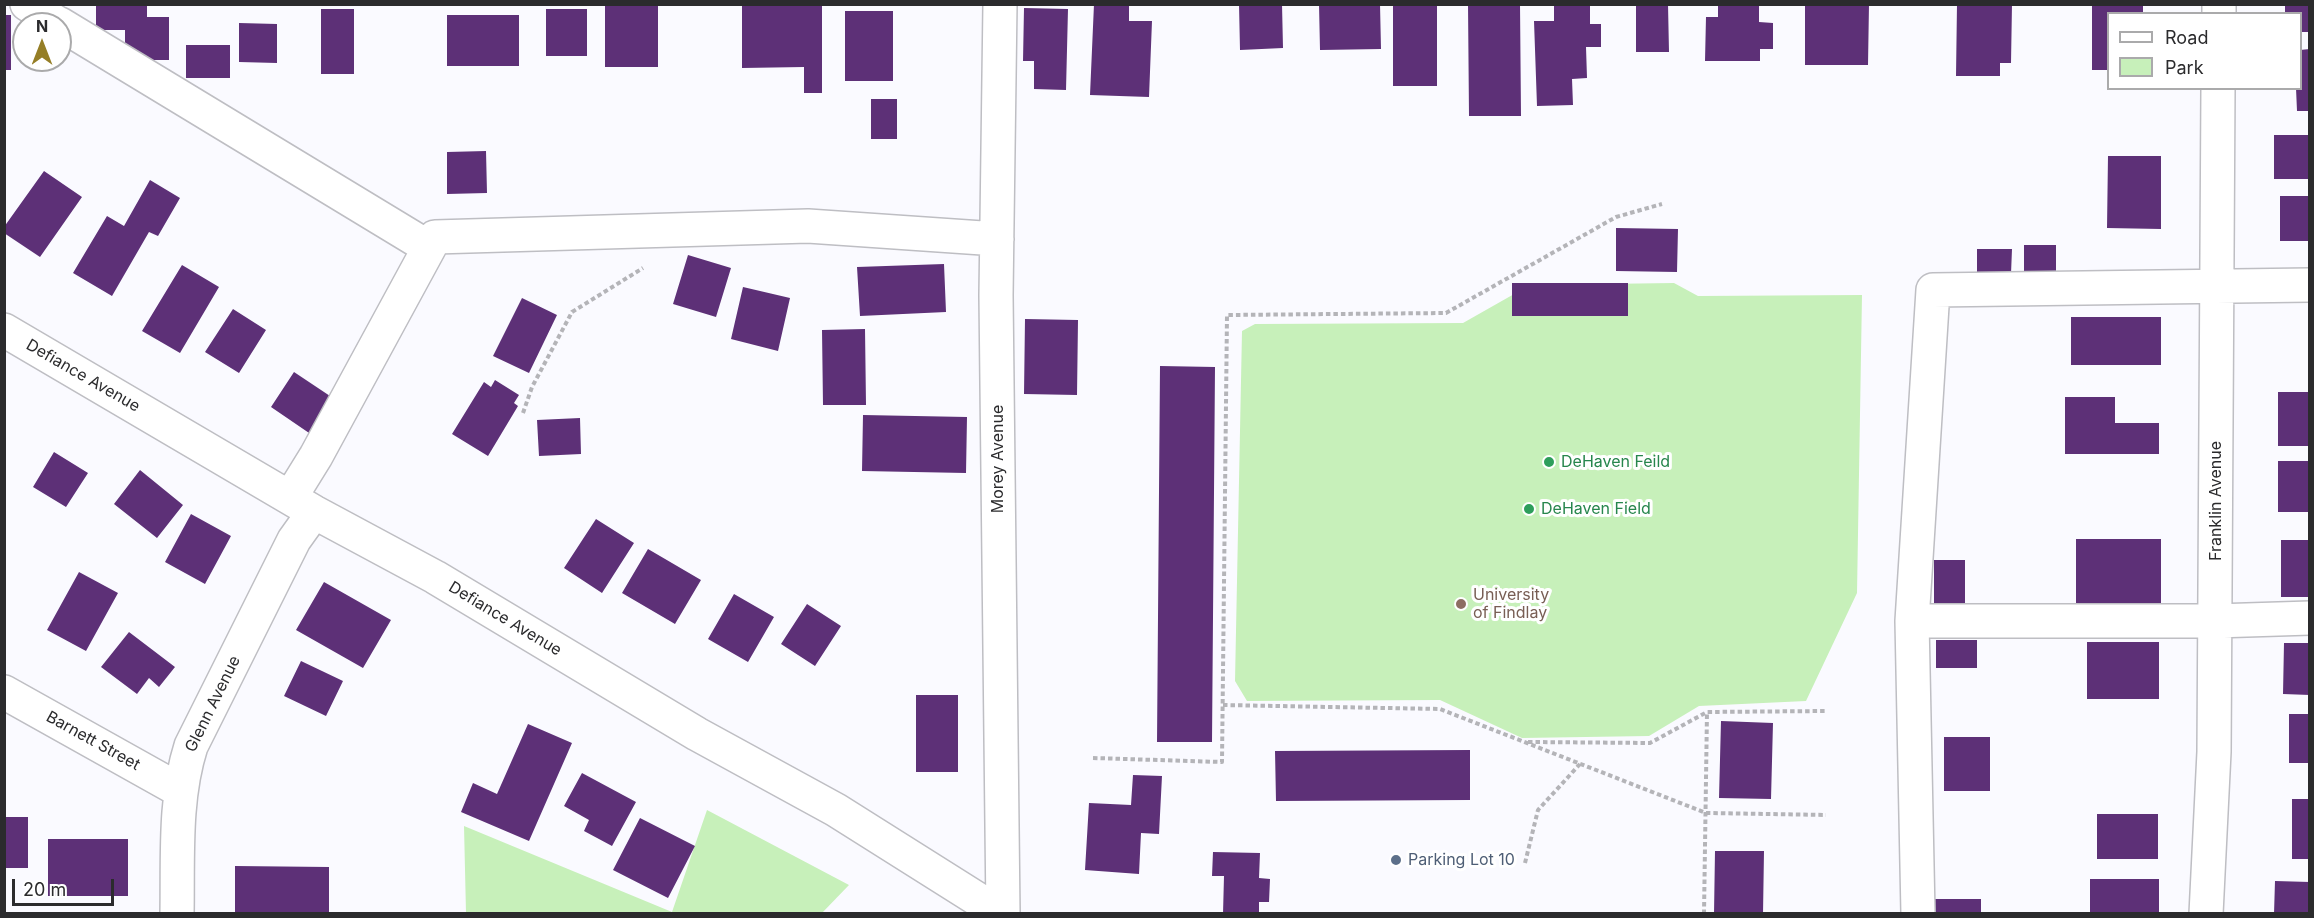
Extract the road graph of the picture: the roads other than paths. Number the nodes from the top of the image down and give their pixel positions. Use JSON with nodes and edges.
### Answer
{"nodes":[{"id":1,"x":27,"y":4,"type":"edge"},
{"id":2,"x":1000,"y":4,"type":"edge"},
{"id":3,"x":40,"y":12,"type":"edge"},
{"id":4,"x":72,"y":31,"type":"edge"},
{"id":5,"x":2218,"y":90,"type":"edge"},
{"id":6,"x":997,"y":240,"type":"junction"},
{"id":7,"x":428,"y":247,"type":"junction"},
{"id":8,"x":2217,"y":285,"type":"junction"},
{"id":9,"x":2310,"y":285,"type":"edge"},
{"id":10,"x":4,"y":330,"type":"edge"},
{"id":11,"x":302,"y":505,"type":"junction"},
{"id":12,"x":2310,"y":618,"type":"edge"},
{"id":13,"x":1912,"y":621,"type":"junction"},
{"id":14,"x":2215,"y":621,"type":"junction"},
{"id":15,"x":4,"y":692,"type":"edge"},
{"id":16,"x":181,"y":791,"type":"junction"},
{"id":17,"x":177,"y":914,"type":"edge"},
{"id":18,"x":1002,"y":914,"type":"edge"},
{"id":19,"x":1918,"y":914,"type":"edge"},
{"id":20,"x":2206,"y":914,"type":"edge"}],
"edges":[{"from":1,"to":3,"type":"street"},
{"from":2,"to":6,"type":"street","name":"Morey Avenue"},
{"from":4,"to":7,"type":"street"},
{"from":5,"to":8,"type":"street","name":"Franklin Avenue"},
{"from":6,"to":7,"type":"street"},
{"from":6,"to":18,"type":"street","name":"Morey Avenue"},
{"from":7,"to":11,"type":"street","name":"Glenn Avenue"},
{"from":8,"to":9,"type":"street"},
{"from":8,"to":13,"type":"street"},
{"from":8,"to":14,"type":"street","name":"Franklin Avenue"},
{"from":10,"to":11,"type":"street","name":"Defiance Avenue"},
{"from":11,"to":16,"type":"street","name":"Glenn Avenue"},
{"from":11,"to":18,"type":"street","name":"Defiance Avenue"},
{"from":12,"to":14,"type":"street"},
{"from":13,"to":14,"type":"street"},
{"from":13,"to":19,"type":"street"},
{"from":14,"to":20,"type":"street","name":"Franklin Avenue"},
{"from":15,"to":16,"type":"street","name":"Barnett Street"},
{"from":16,"to":17,"type":"street","name":"Glenn Avenue"}]}
